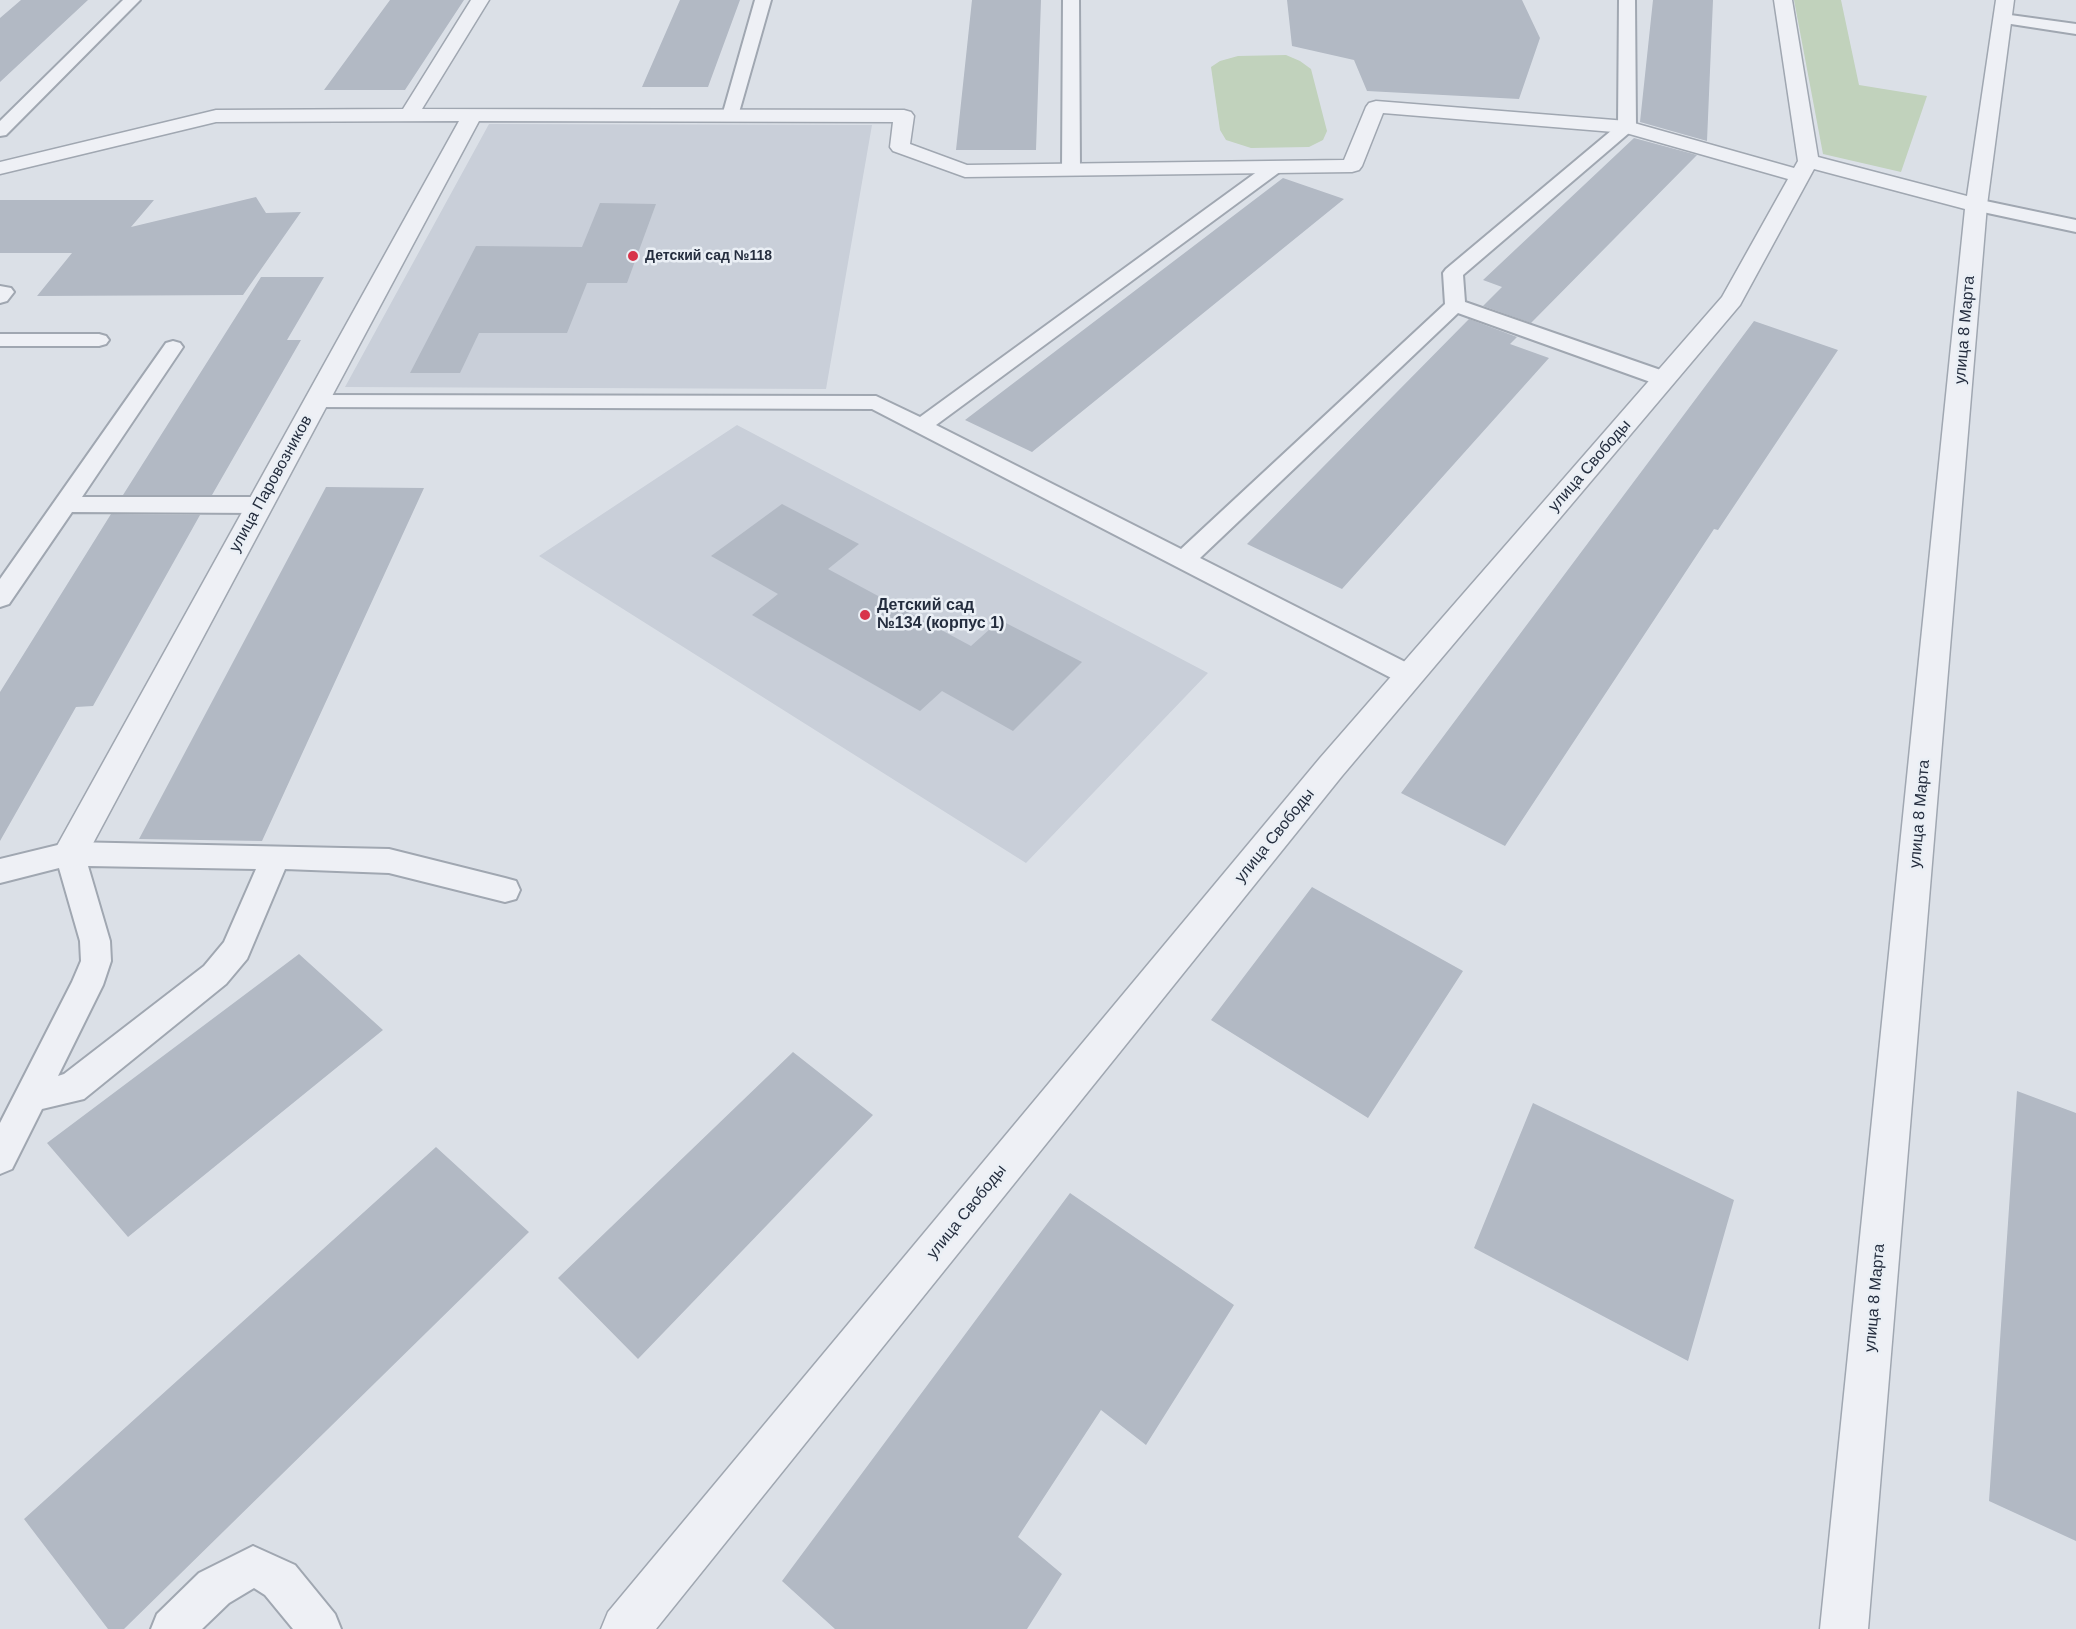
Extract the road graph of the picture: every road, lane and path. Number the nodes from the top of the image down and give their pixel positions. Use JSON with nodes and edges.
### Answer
{"nodes":[{"id":1,"x":132,"y":0,"type":"edge"},
{"id":2,"x":480,"y":0,"type":"edge"},
{"id":3,"x":763,"y":0,"type":"edge"},
{"id":4,"x":1071,"y":0,"type":"edge"},
{"id":5,"x":1627,"y":0,"type":"edge"},
{"id":6,"x":1784,"y":0,"type":"edge"},
{"id":7,"x":2004,"y":9,"type":"edge"},
{"id":8,"x":2076,"y":29,"type":"edge"},
{"id":9,"x":409,"y":115,"type":"junction"},
{"id":10,"x":472,"y":115,"type":"junction"},
{"id":11,"x":730,"y":116,"type":"junction"},
{"id":12,"x":1627,"y":127,"type":"junction"},
{"id":13,"x":0,"y":131,"type":"edge"},
{"id":14,"x":1275,"y":167,"type":"junction"},
{"id":15,"x":0,"y":168,"type":"edge"},
{"id":16,"x":1804,"y":168,"type":"junction"},
{"id":17,"x":1071,"y":170,"type":"junction"},
{"id":18,"x":1976,"y":205,"type":"junction"},
{"id":19,"x":2076,"y":226,"type":"edge"},
{"id":20,"x":0,"y":292,"type":"edge"},
{"id":21,"x":0,"y":297,"type":"edge"},
{"id":22,"x":1455,"y":305,"type":"junction"},
{"id":23,"x":0,"y":340,"type":"edge"},
{"id":24,"x":99,"y":340,"type":"dead end"},
{"id":25,"x":173,"y":347,"type":"dead end"},
{"id":26,"x":1665,"y":379,"type":"junction"},
{"id":27,"x":316,"y":401,"type":"junction"},
{"id":28,"x":921,"y":426,"type":"junction"},
{"id":29,"x":64,"y":504,"type":"junction"},
{"id":30,"x":260,"y":504,"type":"junction"},
{"id":31,"x":1184,"y":560,"type":"junction"},
{"id":32,"x":0,"y":597,"type":"edge"},
{"id":33,"x":1410,"y":676,"type":"junction"},
{"id":34,"x":70,"y":854,"type":"junction"},
{"id":35,"x":276,"y":857,"type":"junction"},
{"id":36,"x":0,"y":871,"type":"edge"},
{"id":37,"x":505,"y":890,"type":"dead end"},
{"id":38,"x":31,"y":1096,"type":"junction"},
{"id":39,"x":0,"y":1158,"type":"edge"},
{"id":40,"x":172,"y":1629,"type":"edge"},
{"id":41,"x":320,"y":1629,"type":"edge"},
{"id":42,"x":625,"y":1629,"type":"edge"},
{"id":43,"x":1844,"y":1629,"type":"edge"}],
"edges":[{"from":1,"to":13,"type":"lane"},
{"from":2,"to":9,"type":"street"},
{"from":3,"to":11,"type":"lane"},
{"from":4,"to":17,"type":"lane"},
{"from":5,"to":12,"type":"lane"},
{"from":6,"to":16,"type":"street"},
{"from":7,"to":8,"type":"lane"},
{"from":7,"to":18,"type":"street","name":"улица 8 Марта"},
{"from":9,"to":10,"type":"street"},
{"from":9,"to":15,"type":"street"},
{"from":10,"to":11,"type":"street"},
{"from":10,"to":27,"type":"street","name":"улица Паровозников"},
{"from":11,"to":17,"type":"street"},
{"from":12,"to":14,"type":"street"},
{"from":12,"to":16,"type":"street"},
{"from":12,"to":22,"type":"lane"},
{"from":14,"to":17,"type":"street"},
{"from":14,"to":28,"type":"lane"},
{"from":16,"to":18,"type":"street"},
{"from":16,"to":26,"type":"street","name":"улица Свободы"},
{"from":18,"to":19,"type":"lane"},
{"from":18,"to":43,"type":"street","name":"улица 8 Марта"},
{"from":20,"to":21,"type":"lane"},
{"from":22,"to":26,"type":"lane"},
{"from":22,"to":31,"type":"lane"},
{"from":23,"to":24,"type":"lane"},
{"from":25,"to":29,"type":"lane"},
{"from":26,"to":33,"type":"street","name":"улица Свободы"},
{"from":27,"to":28,"type":"lane"},
{"from":27,"to":30,"type":"street","name":"улица Паровозников"},
{"from":28,"to":31,"type":"lane"},
{"from":29,"to":30,"type":"lane"},
{"from":29,"to":32,"type":"lane"},
{"from":30,"to":34,"type":"street","name":"улица Паровозников"},
{"from":31,"to":33,"type":"lane"},
{"from":33,"to":42,"type":"street","name":"улица Свободы"},
{"from":34,"to":35,"type":"lane"},
{"from":34,"to":36,"type":"lane"},
{"from":34,"to":38,"type":"lane"},
{"from":35,"to":37,"type":"lane"},
{"from":35,"to":38,"type":"lane"},
{"from":38,"to":39,"type":"lane"},
{"from":40,"to":41,"type":"lane"}]}
